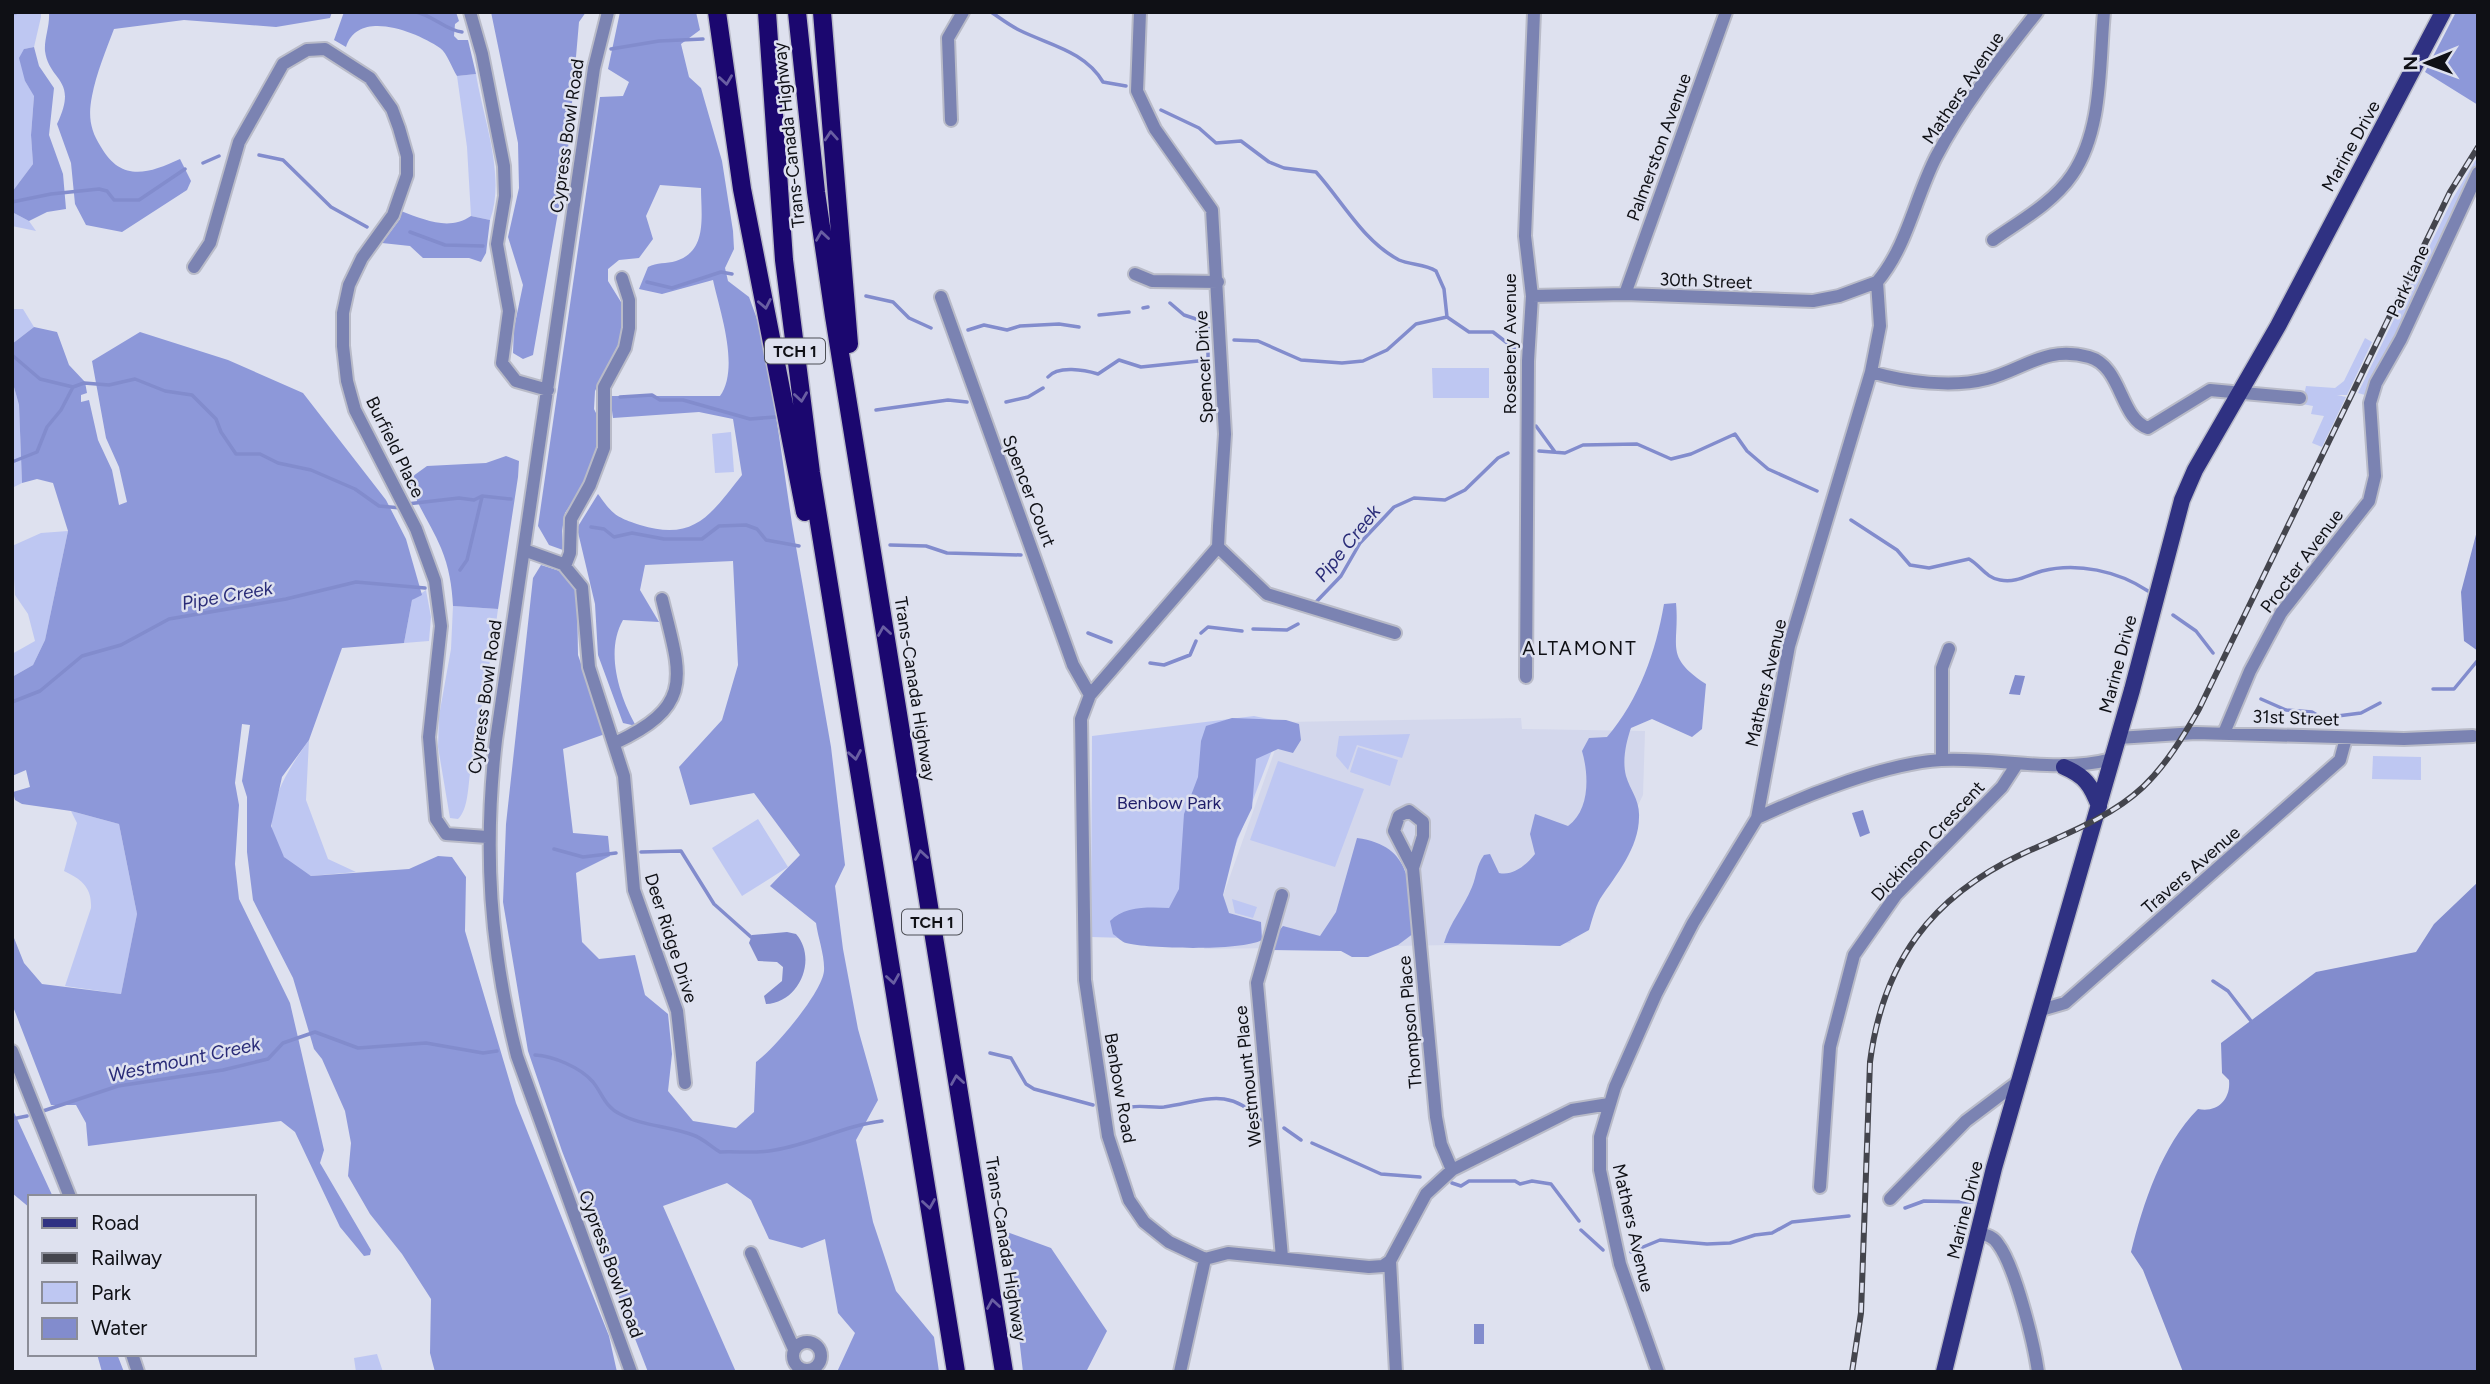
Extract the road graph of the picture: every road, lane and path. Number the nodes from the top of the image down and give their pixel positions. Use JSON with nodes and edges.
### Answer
{"nodes":[{"id":1,"x":470,"y":12,"type":"edge"},
{"id":2,"x":608,"y":12,"type":"edge"},
{"id":3,"x":717,"y":12,"type":"edge"},
{"id":4,"x":767,"y":12,"type":"edge"},
{"id":5,"x":797,"y":12,"type":"edge"},
{"id":6,"x":822,"y":12,"type":"edge"},
{"id":7,"x":963,"y":12,"type":"edge"},
{"id":8,"x":1140,"y":12,"type":"edge"},
{"id":9,"x":1534,"y":12,"type":"edge"},
{"id":10,"x":1726,"y":12,"type":"edge"},
{"id":11,"x":2037,"y":12,"type":"edge"},
{"id":12,"x":2104,"y":12,"type":"edge"},
{"id":13,"x":2443,"y":12,"type":"edge"},
{"id":14,"x":951,"y":120,"type":"dead end"},
{"id":15,"x":2478,"y":173,"type":"edge"},
{"id":16,"x":1993,"y":240,"type":"dead end"},
{"id":17,"x":194,"y":267,"type":"dead end"},
{"id":18,"x":1135,"y":274,"type":"dead end"},
{"id":19,"x":622,"y":278,"type":"dead end"},
{"id":20,"x":1218,"y":282,"type":"junction"},
{"id":21,"x":1877,"y":282,"type":"junction"},
{"id":22,"x":1625,"y":294,"type":"junction"},
{"id":23,"x":1532,"y":296,"type":"junction"},
{"id":24,"x":940,"y":297,"type":"dead end"},
{"id":25,"x":1871,"y":372,"type":"junction"},
{"id":26,"x":548,"y":390,"type":"junction"},
{"id":27,"x":2241,"y":391,"type":"junction"},
{"id":28,"x":2300,"y":398,"type":"dead end"},
{"id":29,"x":2370,"y":403,"type":"joint"},
{"id":30,"x":859,"y":473,"type":"junction"},
{"id":31,"x":1218,"y":547,"type":"junction"},
{"id":32,"x":524,"y":550,"type":"junction"},
{"id":33,"x":565,"y":566,"type":"junction"},
{"id":34,"x":662,"y":599,"type":"dead end"},
{"id":35,"x":1395,"y":633,"type":"dead end"},
{"id":36,"x":1950,"y":649,"type":"dead end"},
{"id":37,"x":1526,"y":677,"type":"dead end"},
{"id":38,"x":843,"y":687,"type":"junction"},
{"id":39,"x":1090,"y":695,"type":"junction"},
{"id":40,"x":2224,"y":733,"type":"junction"},
{"id":41,"x":2473,"y":736,"type":"dead end"},
{"id":42,"x":2118,"y":738,"type":"junction"},
{"id":43,"x":2346,"y":738,"type":"junction"},
{"id":44,"x":615,"y":743,"type":"junction"},
{"id":45,"x":2112,"y":759,"type":"junction"},
{"id":46,"x":1942,"y":760,"type":"junction"},
{"id":47,"x":2017,"y":764,"type":"junction"},
{"id":48,"x":2064,"y":767,"type":"junction"},
{"id":49,"x":2099,"y":806,"type":"junction"},
{"id":50,"x":1756,"y":818,"type":"junction"},
{"id":51,"x":487,"y":837,"type":"junction"},
{"id":52,"x":1413,"y":869,"type":"dead end"},
{"id":53,"x":1282,"y":895,"type":"dead end"},
{"id":54,"x":2041,"y":1010,"type":"junction"},
{"id":55,"x":12,"y":1051,"type":"edge"},
{"id":56,"x":2019,"y":1081,"type":"junction"},
{"id":57,"x":685,"y":1083,"type":"dead end"},
{"id":58,"x":1609,"y":1104,"type":"junction"},
{"id":59,"x":1452,"y":1170,"type":"junction"},
{"id":60,"x":1820,"y":1187,"type":"dead end"},
{"id":61,"x":69,"y":1195,"type":"edge"},
{"id":62,"x":1890,"y":1199,"type":"dead end"},
{"id":63,"x":1979,"y":1233,"type":"junction"},
{"id":64,"x":751,"y":1252,"type":"dead end"},
{"id":65,"x":1282,"y":1257,"type":"junction"},
{"id":66,"x":1205,"y":1259,"type":"junction"},
{"id":67,"x":1390,"y":1261,"type":"junction"},
{"id":68,"x":946,"y":1314,"type":"junction"},
{"id":69,"x":794,"y":1349,"type":"junction"},
{"id":70,"x":806,"y":1371,"type":"edge"},
{"id":71,"x":631,"y":1372,"type":"edge"},
{"id":72,"x":950,"y":1372,"type":"edge"},
{"id":73,"x":956,"y":1372,"type":"edge"},
{"id":74,"x":1004,"y":1372,"type":"edge"},
{"id":75,"x":1180,"y":1372,"type":"edge"},
{"id":76,"x":1396,"y":1372,"type":"edge"},
{"id":77,"x":1658,"y":1372,"type":"edge"},
{"id":78,"x":1944,"y":1372,"type":"edge"},
{"id":79,"x":2038,"y":1372,"type":"edge"}],
"edges":[{"from":1,"to":26,"type":"street"},
{"from":2,"to":26,"type":"street","name":"Cypress Bowl Road"},
{"from":3,"to":38,"type":"highway","one_way":true},
{"from":4,"to":38,"type":"highway","name":"Trans-Canada Highway","number":"TCH 1","one_way":true},
{"from":30,"to":5,"type":"highway","name":"Trans-Canada Highway","number":"TCH 1","one_way":true},
{"from":30,"to":6,"type":"highway","one_way":true},
{"from":7,"to":14,"type":"street"},
{"from":8,"to":20,"type":"street","name":"Spencer Drive"},
{"from":9,"to":23,"type":"street","name":"Rosebery Avenue"},
{"from":10,"to":22,"type":"street","name":"Palmerston Avenue"},
{"from":11,"to":21,"type":"street","name":"Mathers Avenue"},
{"from":12,"to":16,"type":"street"},
{"from":13,"to":27,"type":"main road","name":"Marine Drive"},
{"from":15,"to":29,"type":"street","name":"Park Lane"},
{"from":17,"to":51,"type":"street","name":"Burfield Place"},
{"from":18,"to":20,"type":"street"},
{"from":19,"to":33,"type":"street"},
{"from":20,"to":31,"type":"street","name":"Spencer Drive"},
{"from":21,"to":22,"type":"street","name":"30th Street"},
{"from":21,"to":25,"type":"street","name":"Mathers Avenue"},
{"from":22,"to":23,"type":"street","name":"30th Street"},
{"from":23,"to":37,"type":"street","name":"Rosebery Avenue"},
{"from":24,"to":39,"type":"street","name":"Spencer Court"},
{"from":25,"to":27,"type":"street"},
{"from":25,"to":50,"type":"street","name":"Mathers Avenue"},
{"from":26,"to":32,"type":"street","name":"Cypress Bowl Road"},
{"from":27,"to":28,"type":"street"},
{"from":27,"to":42,"type":"main road","name":"Marine Drive"},
{"from":29,"to":40,"type":"street","name":"Procter Avenue"},
{"from":74,"to":30,"type":"highway","name":"Trans-Canada Highway","number":"TCH 1","one_way":true},
{"from":31,"to":35,"type":"street"},
{"from":31,"to":39,"type":"street"},
{"from":32,"to":33,"type":"street"},
{"from":32,"to":51,"type":"street","name":"Cypress Bowl Road"},
{"from":33,"to":44,"type":"street","name":"Deer Ridge Drive"},
{"from":34,"to":44,"type":"street"},
{"from":36,"to":46,"type":"street"},
{"from":38,"to":68,"type":"highway","name":"Trans-Canada Highway","number":"TCH 1","one_way":true},
{"from":39,"to":66,"type":"street","name":"Benbow Road"},
{"from":40,"to":42,"type":"street","name":"31st Street"},
{"from":40,"to":43,"type":"street","name":"31st Street"},
{"from":41,"to":43,"type":"street","name":"31st Street"},
{"from":42,"to":45,"type":"main road","name":"Marine Drive"},
{"from":43,"to":54,"type":"street","name":"Travers Avenue"},
{"from":44,"to":57,"type":"street","name":"Deer Ridge Drive"},
{"from":45,"to":48,"type":"street"},
{"from":45,"to":49,"type":"main road","name":"Marine Drive"},
{"from":46,"to":47,"type":"street"},
{"from":46,"to":50,"type":"street"},
{"from":47,"to":48,"type":"street"},
{"from":47,"to":60,"type":"street","name":"Dickinson Crescent"},
{"from":48,"to":49,"type":"main road"},
{"from":49,"to":54,"type":"main road","name":"Marine Drive"},
{"from":50,"to":58,"type":"street","name":"Mathers Avenue"},
{"from":51,"to":71,"type":"street","name":"Cypress Bowl Road"},
{"from":52,"to":59,"type":"street","name":"Thompson Place"},
{"from":53,"to":65,"type":"street","name":"Westmount Place"},
{"from":54,"to":56,"type":"main road","name":"Marine Drive"},
{"from":55,"to":61,"type":"street"},
{"from":56,"to":62,"type":"street"},
{"from":56,"to":63,"type":"main road","name":"Marine Drive"},
{"from":58,"to":59,"type":"street"},
{"from":58,"to":77,"type":"street","name":"Mathers Avenue"},
{"from":59,"to":67,"type":"street"},
{"from":63,"to":78,"type":"main road","name":"Marine Drive"},
{"from":63,"to":79,"type":"street"},
{"from":64,"to":69,"type":"street"},
{"from":65,"to":66,"type":"street"},
{"from":65,"to":67,"type":"street"},
{"from":66,"to":75,"type":"street"},
{"from":67,"to":76,"type":"street"},
{"from":68,"to":72,"type":"highway"},
{"from":68,"to":73,"type":"highway","name":"Trans-Canada Highway","number":"TCH 1"},
{"from":69,"to":70,"type":"street"},
{"from":69,"to":70,"type":"street"}]}
